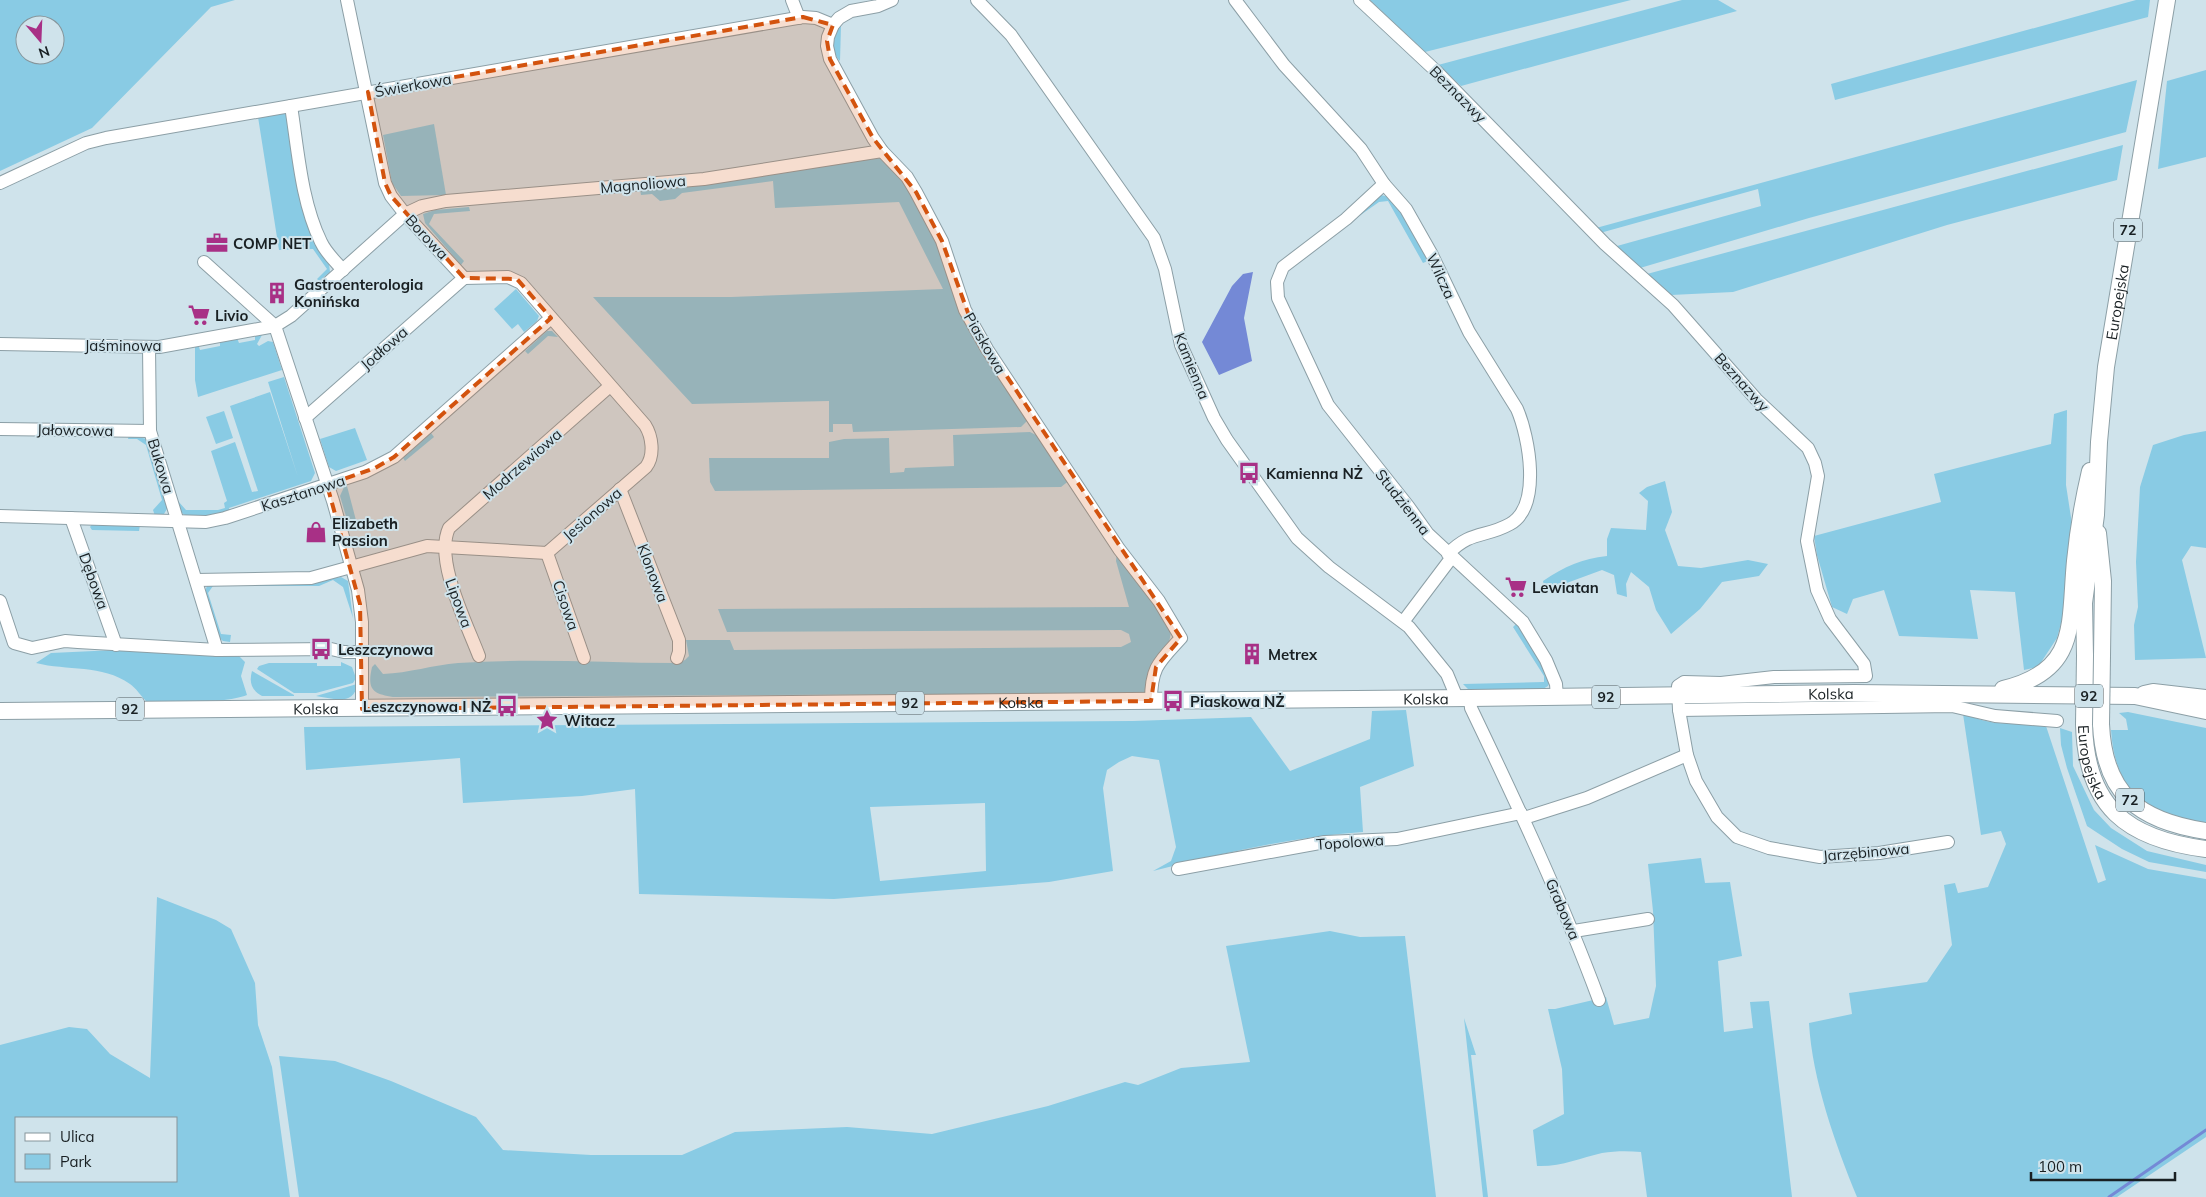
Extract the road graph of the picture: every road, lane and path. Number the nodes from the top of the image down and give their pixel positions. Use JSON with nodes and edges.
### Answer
{"nodes":[{"id":1,"x":347,"y":0,"type":"edge"},
{"id":2,"x":792,"y":0,"type":"edge"},
{"id":3,"x":892,"y":0,"type":"edge"},
{"id":4,"x":976,"y":0,"type":"edge"},
{"id":5,"x":1234,"y":0,"type":"edge"},
{"id":6,"x":1360,"y":0,"type":"edge"},
{"id":7,"x":2167,"y":0,"type":"edge"},
{"id":8,"x":799,"y":18,"type":"junction"},
{"id":9,"x":833,"y":25,"type":"junction"},
{"id":10,"x":368,"y":92,"type":"junction"},
{"id":11,"x":291,"y":106,"type":"junction"},
{"id":12,"x":882,"y":151,"type":"junction"},
{"id":13,"x":0,"y":183,"type":"edge"},
{"id":14,"x":1384,"y":184,"type":"junction"},
{"id":15,"x":406,"y":214,"type":"junction"},
{"id":16,"x":204,"y":262,"type":"dead end"},
{"id":17,"x":342,"y":270,"type":"junction"},
{"id":18,"x":464,"y":278,"type":"junction"},
{"id":19,"x":551,"y":318,"type":"junction"},
{"id":20,"x":275,"y":326,"type":"junction"},
{"id":21,"x":0,"y":344,"type":"edge"},
{"id":22,"x":149,"y":347,"type":"junction"},
{"id":23,"x":610,"y":386,"type":"junction"},
{"id":24,"x":305,"y":418,"type":"junction"},
{"id":25,"x":0,"y":429,"type":"edge"},
{"id":26,"x":150,"y":431,"type":"junction"},
{"id":27,"x":2099,"y":433,"type":"junction"},
{"id":28,"x":328,"y":485,"type":"junction"},
{"id":29,"x":620,"y":489,"type":"junction"},
{"id":30,"x":2096,"y":515,"type":"junction"},
{"id":31,"x":0,"y":516,"type":"edge"},
{"id":32,"x":71,"y":518,"type":"junction"},
{"id":33,"x":177,"y":521,"type":"junction"},
{"id":34,"x":444,"y":548,"type":"junction"},
{"id":35,"x":548,"y":553,"type":"junction"},
{"id":36,"x":1450,"y":556,"type":"junction"},
{"id":37,"x":351,"y":566,"type":"junction"},
{"id":38,"x":196,"y":580,"type":"junction"},
{"id":39,"x":0,"y":601,"type":"edge"},
{"id":40,"x":1403,"y":622,"type":"junction"},
{"id":41,"x":116,"y":645,"type":"junction"},
{"id":42,"x":217,"y":650,"type":"junction"},
{"id":43,"x":362,"y":652,"type":"junction"},
{"id":44,"x":479,"y":656,"type":"dead end"},
{"id":45,"x":584,"y":658,"type":"dead end"},
{"id":46,"x":677,"y":658,"type":"dead end"},
{"id":47,"x":1977,"y":694,"type":"junction"},
{"id":48,"x":2135,"y":696,"type":"junction"},
{"id":49,"x":1557,"y":697,"type":"junction"},
{"id":50,"x":1463,"y":698,"type":"junction"},
{"id":51,"x":2206,"y":698,"type":"edge"},
{"id":52,"x":1151,"y":701,"type":"junction"},
{"id":53,"x":1679,"y":703,"type":"junction"},
{"id":54,"x":362,"y":709,"type":"junction"},
{"id":55,"x":0,"y":711,"type":"edge"},
{"id":56,"x":2206,"y":712,"type":"edge"},
{"id":57,"x":2057,"y":721,"type":"dead end"},
{"id":58,"x":1687,"y":754,"type":"junction"},
{"id":59,"x":1523,"y":816,"type":"junction"},
{"id":60,"x":2206,"y":830,"type":"edge"},
{"id":61,"x":1948,"y":842,"type":"dead end"},
{"id":62,"x":2206,"y":849,"type":"edge"},
{"id":63,"x":1178,"y":869,"type":"dead end"},
{"id":64,"x":1648,"y":918,"type":"dead end"},
{"id":65,"x":1574,"y":931,"type":"junction"},
{"id":66,"x":1600,"y":1000,"type":"dead end"}],
"edges":[{"from":1,"to":10,"type":"street","name":"Borowa"},
{"from":2,"to":8,"type":"street"},
{"from":3,"to":9,"type":"street"},
{"from":4,"to":40,"type":"street","name":"Kamienna"},
{"from":5,"to":14,"type":"street","name":"Wilcza"},
{"from":6,"to":53,"type":"street","name":"Beznazwy"},
{"from":7,"to":27,"type":"main road","name":"Europejska","number":"72"},
{"from":8,"to":9,"type":"street","name":"Świerkowa"},
{"from":8,"to":10,"type":"street","name":"Świerkowa"},
{"from":9,"to":12,"type":"street","name":"Piaskowa"},
{"from":10,"to":11,"type":"street","name":"Świerkowa"},
{"from":10,"to":15,"type":"street","name":"Borowa"},
{"from":11,"to":13,"type":"street","name":"Świerkowa"},
{"from":11,"to":17,"type":"street"},
{"from":12,"to":15,"type":"street","name":"Magnoliowa"},
{"from":12,"to":52,"type":"street","name":"Piaskowa"},
{"from":14,"to":36,"type":"street","name":"Wilcza"},
{"from":14,"to":36,"type":"street","name":"Studzienna"},
{"from":15,"to":17,"type":"street"},
{"from":15,"to":18,"type":"street","name":"Borowa"},
{"from":16,"to":20,"type":"street"},
{"from":17,"to":20,"type":"street"},
{"from":18,"to":19,"type":"street"},
{"from":18,"to":24,"type":"street","name":"Jodłowa"},
{"from":19,"to":23,"type":"street","name":"Jesionowa"},
{"from":19,"to":28,"type":"street","name":"Kasztanowa"},
{"from":20,"to":22,"type":"street","name":"Jaśminowa"},
{"from":20,"to":24,"type":"street"},
{"from":21,"to":22,"type":"street","name":"Jaśminowa"},
{"from":22,"to":26,"type":"street","name":"Bukowa"},
{"from":23,"to":29,"type":"street","name":"Jesionowa"},
{"from":23,"to":34,"type":"street","name":"Modrzewiowa"},
{"from":24,"to":28,"type":"street"},
{"from":25,"to":26,"type":"street","name":"Jałowcowa"},
{"from":26,"to":33,"type":"street","name":"Bukowa"},
{"from":27,"to":30,"type":"main road","name":"Europejska","number":"72"},
{"from":27,"to":47,"type":"main road","number":"72"},
{"from":28,"to":33,"type":"street","name":"Kasztanowa"},
{"from":28,"to":37,"type":"street"},
{"from":29,"to":35,"type":"street","name":"Jesionowa"},
{"from":29,"to":46,"type":"street","name":"Klonowa"},
{"from":30,"to":60,"type":"main road","name":"Europejska","number":"72","bridge":true},
{"from":30,"to":62,"type":"main road","name":"Europejska","number":"72","bridge":true},
{"from":31,"to":32,"type":"street","name":"Kasztanowa"},
{"from":32,"to":33,"type":"street","name":"Kasztanowa"},
{"from":32,"to":41,"type":"street","name":"Dębowa"},
{"from":33,"to":38,"type":"street","name":"Bukowa"},
{"from":34,"to":35,"type":"street"},
{"from":34,"to":37,"type":"street"},
{"from":34,"to":44,"type":"street","name":"Lipowa"},
{"from":35,"to":45,"type":"street","name":"Cisowa"},
{"from":36,"to":40,"type":"street","name":"Wilcza"},
{"from":36,"to":49,"type":"street","name":"Studzienna"},
{"from":37,"to":38,"type":"street"},
{"from":37,"to":43,"type":"street"},
{"from":38,"to":42,"type":"street","name":"Bukowa"},
{"from":39,"to":41,"type":"street"},
{"from":40,"to":50,"type":"street","name":"Kamienna"},
{"from":41,"to":42,"type":"street"},
{"from":42,"to":43,"type":"street"},
{"from":43,"to":54,"type":"street"},
{"from":47,"to":48,"type":"main road","name":"Kolska","number":"92"},
{"from":47,"to":53,"type":"main road","name":"Kolska","number":"92"},
{"from":48,"to":51,"type":"main road","number":"92"},
{"from":48,"to":56,"type":"main road","number":"92"},
{"from":49,"to":50,"type":"main road","name":"Kolska","number":"92"},
{"from":49,"to":53,"type":"main road","name":"Kolska","number":"92"},
{"from":50,"to":52,"type":"main road","name":"Kolska","number":"92"},
{"from":50,"to":59,"type":"street"},
{"from":52,"to":54,"type":"main road","name":"Kolska","number":"92"},
{"from":53,"to":57,"type":"street"},
{"from":53,"to":58,"type":"street"},
{"from":54,"to":55,"type":"main road","name":"Kolska","number":"92"},
{"from":58,"to":59,"type":"street","name":"Topolowa"},
{"from":58,"to":61,"type":"street","name":"Jarzębinowa"},
{"from":59,"to":63,"type":"street","name":"Topolowa"},
{"from":59,"to":65,"type":"street","name":"Grabowa"},
{"from":64,"to":65,"type":"street"},
{"from":65,"to":66,"type":"street","name":"Grabowa"}]}
